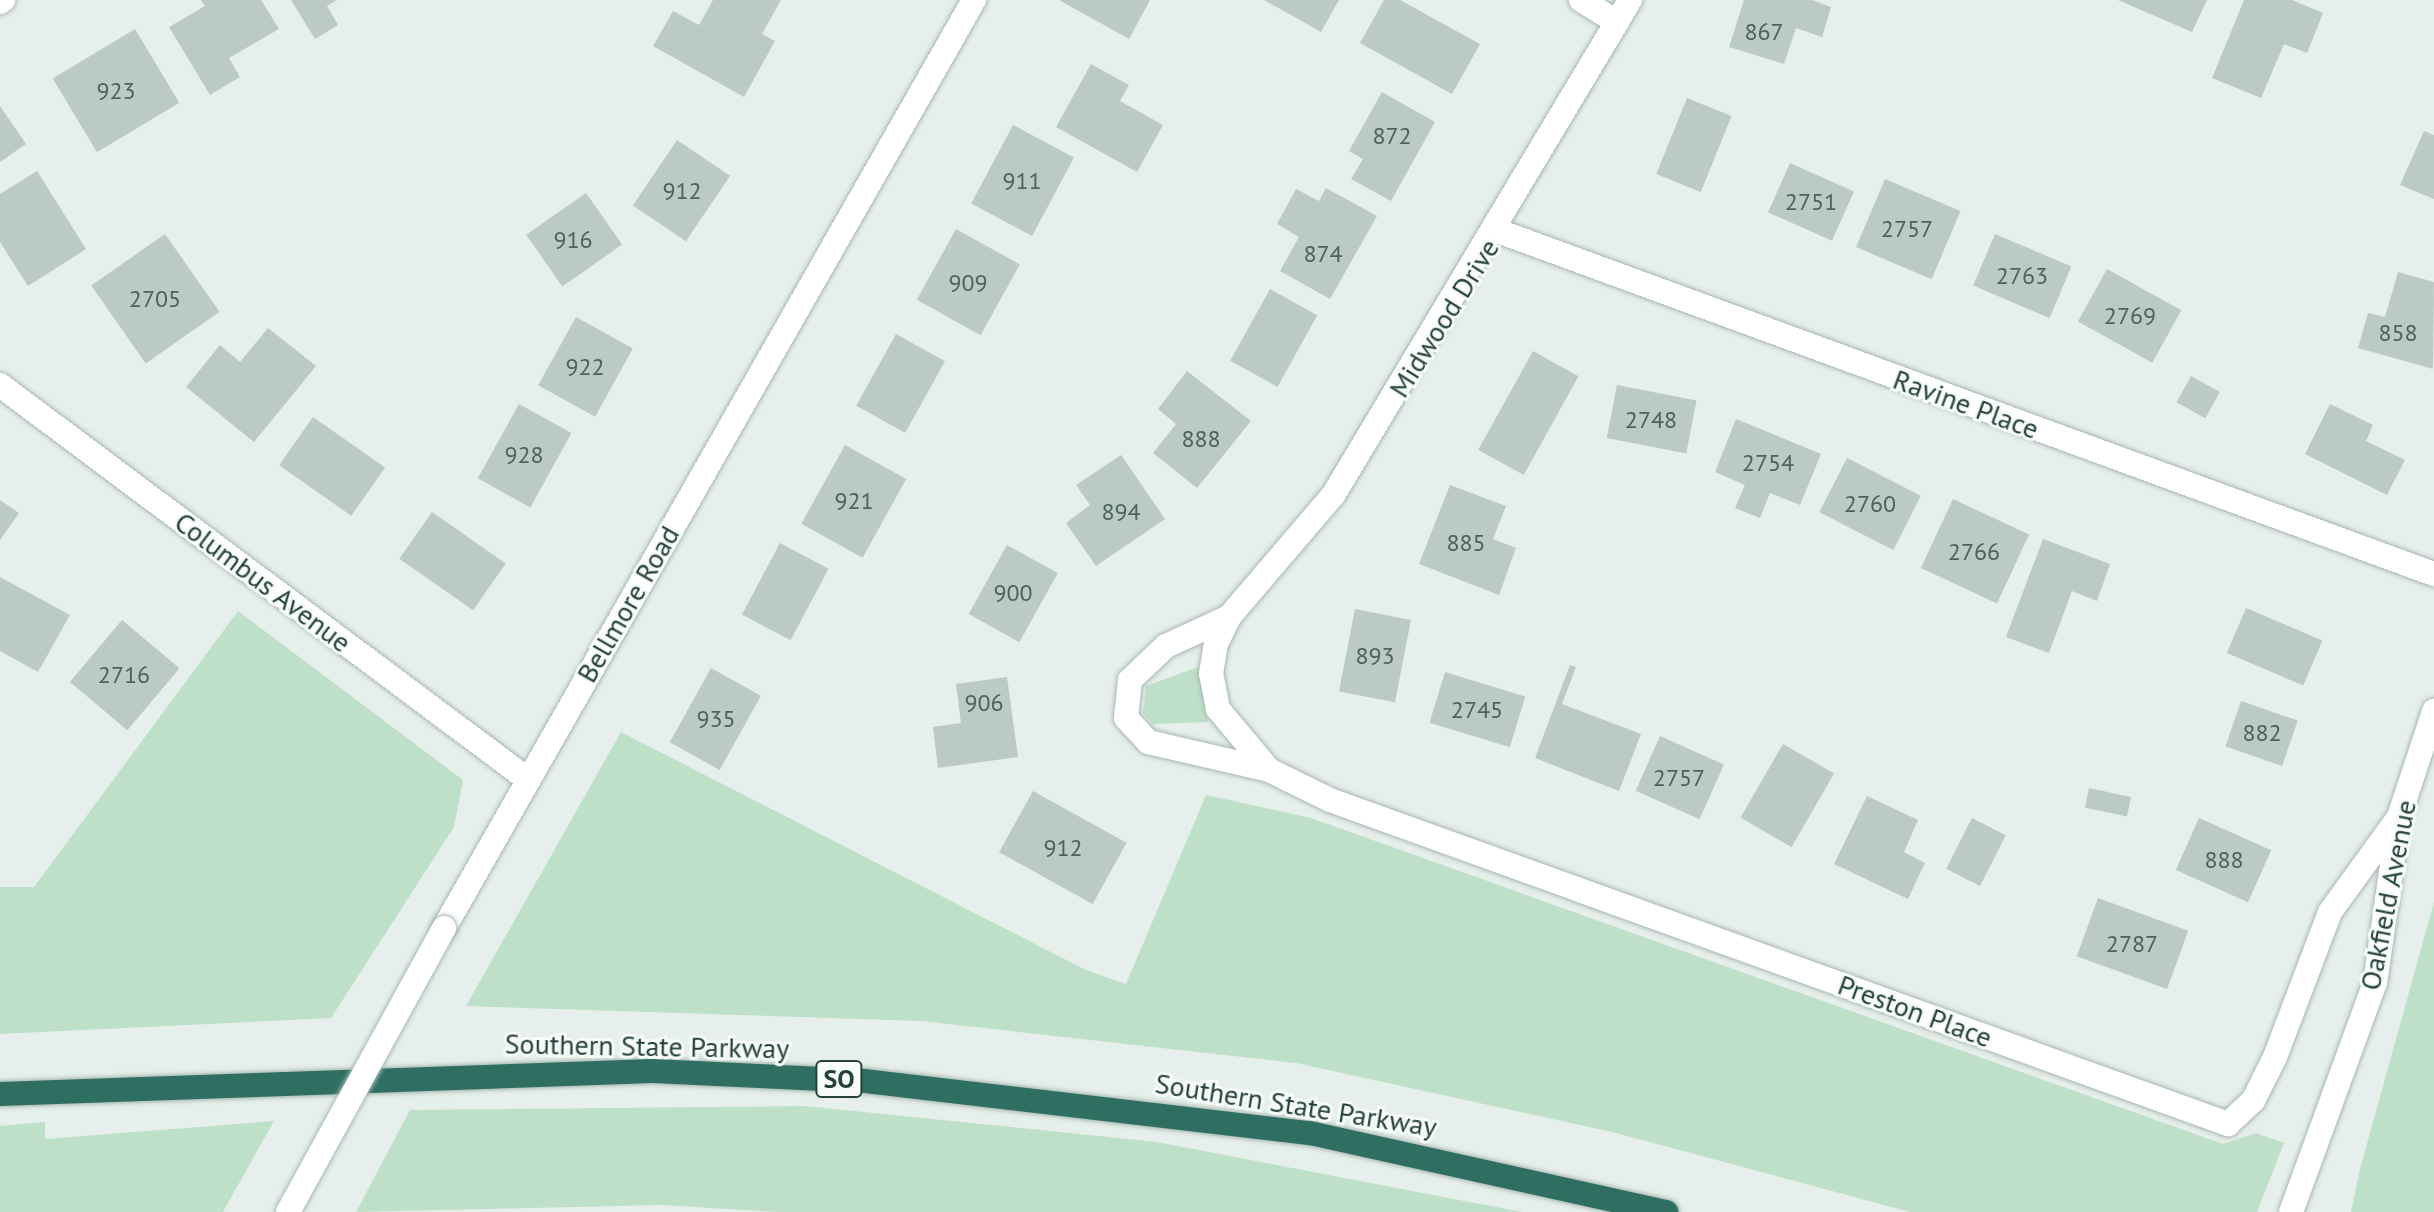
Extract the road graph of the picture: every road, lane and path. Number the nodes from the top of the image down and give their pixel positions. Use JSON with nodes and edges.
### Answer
{"nodes":[{"id":1,"x":974,"y":0,"type":"edge"},
{"id":2,"x":1581,"y":0,"type":"edge"},
{"id":3,"x":1630,"y":0,"type":"edge"},
{"id":4,"x":1617,"y":22,"type":"junction"},
{"id":5,"x":1498,"y":231,"type":"junction"},
{"id":6,"x":0,"y":385,"type":"edge"},
{"id":7,"x":2434,"y":574,"type":"edge"},
{"id":8,"x":1229,"y":617,"type":"junction"},
{"id":9,"x":2434,"y":711,"type":"edge"},
{"id":10,"x":1269,"y":770,"type":"junction"},
{"id":11,"x":527,"y":779,"type":"junction"},
{"id":12,"x":2399,"y":817,"type":"junction"},
{"id":13,"x":0,"y":1094,"type":"edge"},
{"id":14,"x":288,"y":1212,"type":"edge"},
{"id":15,"x":1666,"y":1212,"type":"edge"},
{"id":16,"x":2291,"y":1212,"type":"edge"}],
"edges":[{"from":1,"to":11,"type":"street","name":"Bellmore Road"},
{"from":2,"to":4,"type":"street"},
{"from":3,"to":4,"type":"street","name":"Midwood Drive"},
{"from":4,"to":5,"type":"street","name":"Midwood Drive"},
{"from":5,"to":7,"type":"street","name":"Ravine Place"},
{"from":5,"to":8,"type":"street","name":"Midwood Drive"},
{"from":6,"to":11,"type":"street","name":"Columbus Avenue"},
{"from":8,"to":10,"type":"street","name":"Midwood Drive"},
{"from":8,"to":10,"type":"street","name":"Midwood Drive"},
{"from":9,"to":12,"type":"street","name":"Oakfield Avenue"},
{"from":10,"to":12,"type":"street","name":"Preston Place"},
{"from":11,"to":14,"type":"street","name":"Bellmore Road","bridge":true},
{"from":12,"to":16,"type":"street","name":"Oakfield Avenue"},
{"from":13,"to":15,"type":"highway","name":"Southern State Parkway","number":"SO"}]}
